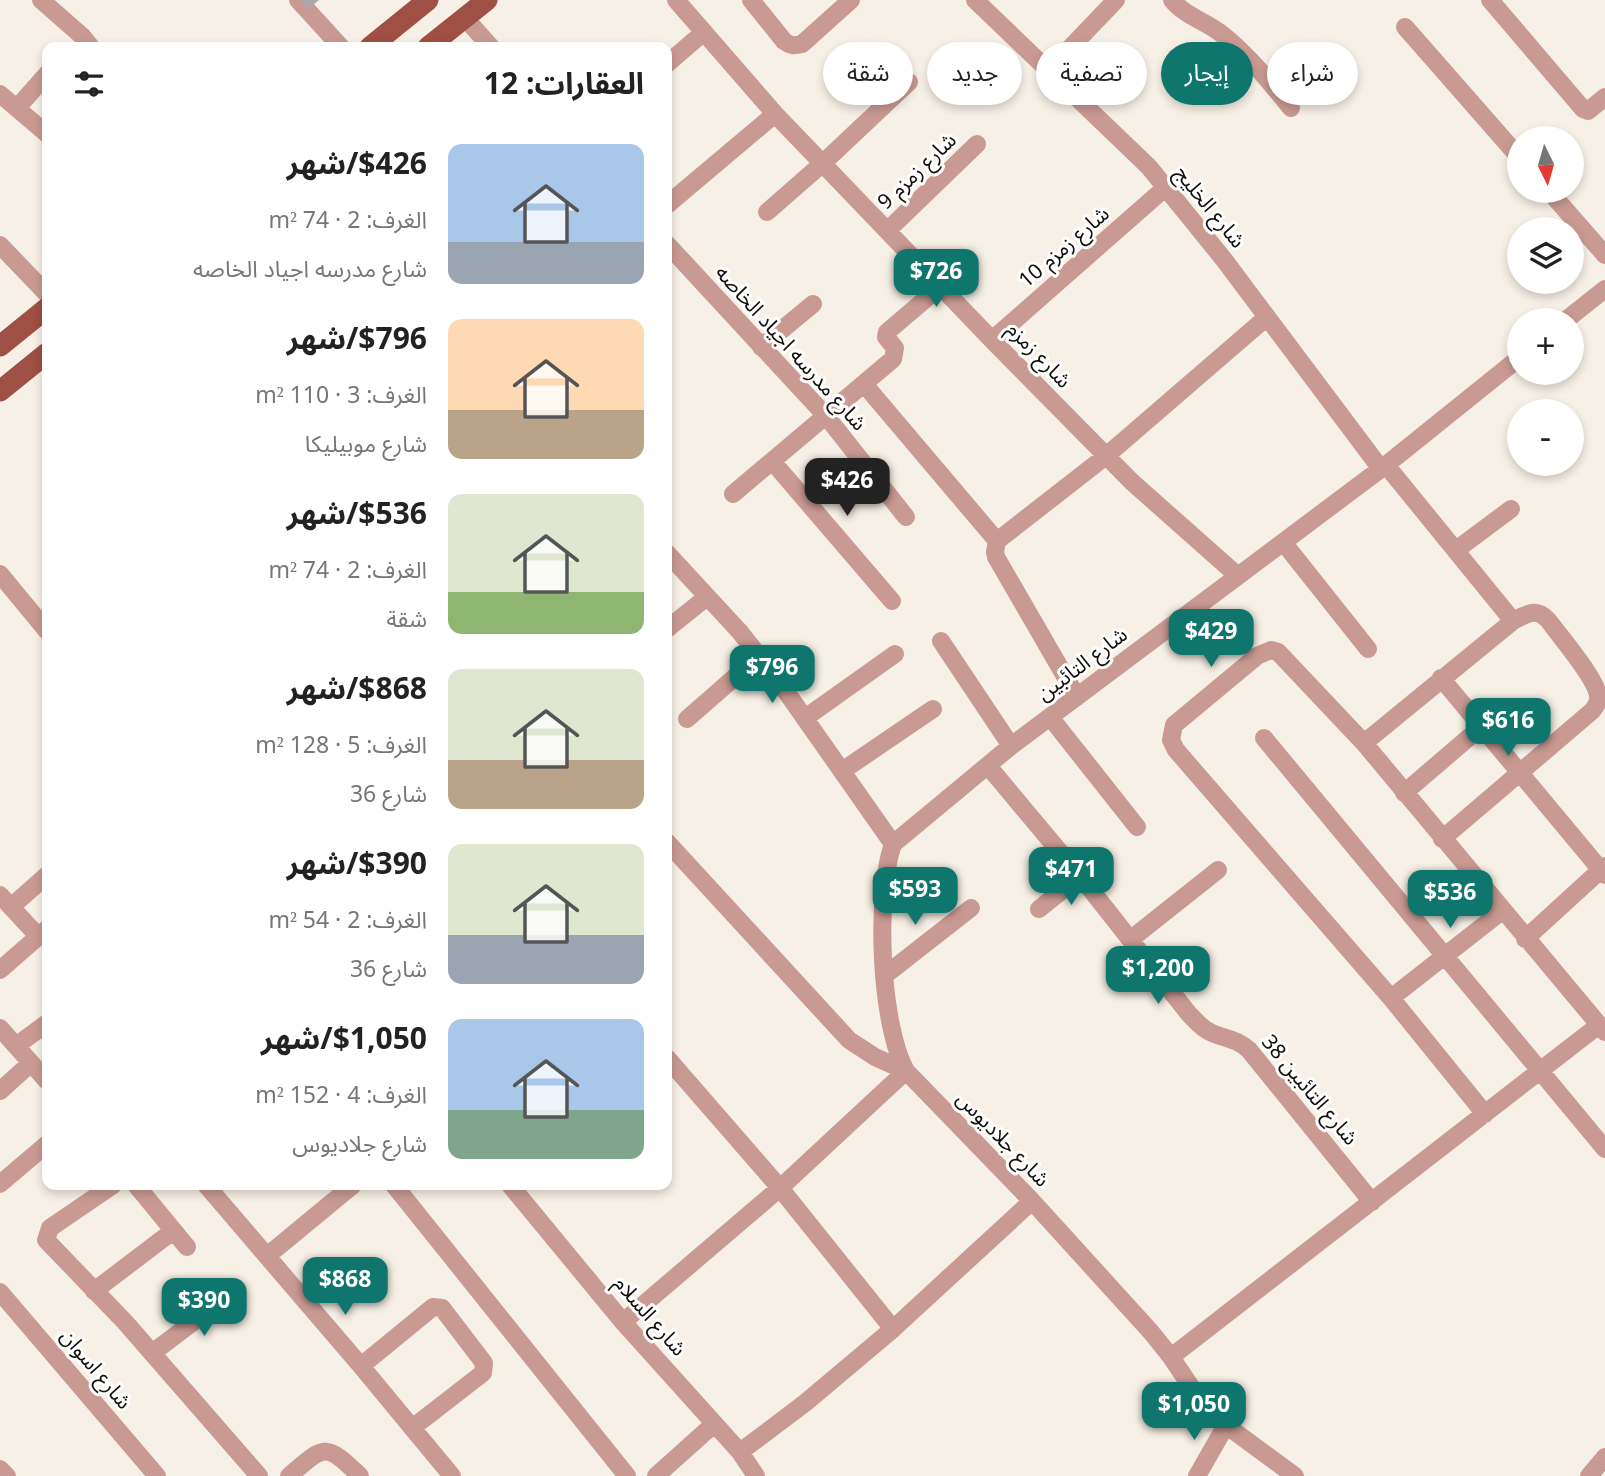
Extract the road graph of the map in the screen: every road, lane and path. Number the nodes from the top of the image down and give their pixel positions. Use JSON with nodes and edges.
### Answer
{"nodes":[{"id":1,"x":41,"y":0,"type":"edge"},
{"id":2,"x":298,"y":0,"type":"edge"},
{"id":3,"x":428,"y":0,"type":"edge"},
{"id":4,"x":487,"y":0,"type":"edge"},
{"id":5,"x":676,"y":0,"type":"edge"},
{"id":6,"x":751,"y":0,"type":"edge"},
{"id":7,"x":851,"y":0,"type":"edge"},
{"id":8,"x":975,"y":0,"type":"edge"},
{"id":9,"x":1116,"y":0,"type":"edge"},
{"id":10,"x":1172,"y":0,"type":"edge"},
{"id":11,"x":1490,"y":0,"type":"edge"},
{"id":12,"x":465,"y":18,"type":"junction"},
{"id":13,"x":1405,"y":27,"type":"dead end"},
{"id":14,"x":704,"y":32,"type":"junction"},
{"id":15,"x":80,"y":42,"type":"edge"},
{"id":16,"x":336,"y":42,"type":"edge"},
{"id":17,"x":376,"y":42,"type":"edge"},
{"id":18,"x":434,"y":42,"type":"edge"},
{"id":19,"x":487,"y":42,"type":"edge"},
{"id":20,"x":1076,"y":42,"type":"edge"},
{"id":21,"x":1036,"y":58,"type":"edge"},
{"id":22,"x":672,"y":60,"type":"edge"},
{"id":23,"x":42,"y":80,"type":"edge"},
{"id":24,"x":0,"y":94,"type":"edge"},
{"id":25,"x":1605,"y":97,"type":"edge"},
{"id":26,"x":885,"y":105,"type":"edge"},
{"id":27,"x":1085,"y":105,"type":"edge"},
{"id":28,"x":17,"y":108,"type":"junction"},
{"id":29,"x":1291,"y":108,"type":"dead end"},
{"id":30,"x":775,"y":114,"type":"junction"},
{"id":31,"x":42,"y":130,"type":"edge"},
{"id":32,"x":1507,"y":143,"type":"edge"},
{"id":33,"x":977,"y":144,"type":"dead end"},
{"id":34,"x":823,"y":163,"type":"junction"},
{"id":35,"x":1165,"y":188,"type":"junction"},
{"id":36,"x":672,"y":201,"type":"edge"},
{"id":37,"x":1560,"y":203,"type":"edge"},
{"id":38,"x":767,"y":212,"type":"dead end"},
{"id":39,"x":888,"y":230,"type":"junction"},
{"id":40,"x":0,"y":245,"type":"edge"},
{"id":41,"x":672,"y":249,"type":"edge"},
{"id":42,"x":1605,"y":255,"type":"edge"},
{"id":43,"x":941,"y":286,"type":"junction"},
{"id":44,"x":42,"y":289,"type":"edge"},
{"id":45,"x":1605,"y":289,"type":"edge"},
{"id":46,"x":813,"y":304,"type":"dead end"},
{"id":47,"x":1581,"y":308,"type":"edge"},
{"id":48,"x":42,"y":312,"type":"edge"},
{"id":49,"x":1267,"y":317,"type":"junction"},
{"id":50,"x":992,"y":340,"type":"junction"},
{"id":51,"x":2,"y":341,"type":"edge"},
{"id":52,"x":761,"y":347,"type":"junction"},
{"id":53,"x":42,"y":357,"type":"edge"},
{"id":54,"x":1507,"y":368,"type":"edge"},
{"id":55,"x":864,"y":384,"type":"junction"},
{"id":56,"x":0,"y":391,"type":"edge"},
{"id":57,"x":825,"y":416,"type":"junction"},
{"id":58,"x":1106,"y":456,"type":"junction"},
{"id":59,"x":772,"y":461,"type":"junction"},
{"id":60,"x":1384,"y":467,"type":"junction"},
{"id":61,"x":733,"y":494,"type":"dead end"},
{"id":62,"x":1511,"y":509,"type":"dead end"},
{"id":63,"x":906,"y":517,"type":"dead end"},
{"id":64,"x":998,"y":541,"type":"junction"},
{"id":65,"x":1283,"y":542,"type":"junction"},
{"id":66,"x":1456,"y":550,"type":"junction"},
{"id":67,"x":672,"y":558,"type":"edge"},
{"id":68,"x":0,"y":574,"type":"edge"},
{"id":69,"x":1238,"y":576,"type":"junction"},
{"id":70,"x":707,"y":597,"type":"junction"},
{"id":71,"x":892,"y":601,"type":"dead end"},
{"id":72,"x":1513,"y":621,"type":"junction"},
{"id":73,"x":42,"y":625,"type":"edge"},
{"id":74,"x":672,"y":625,"type":"edge"},
{"id":75,"x":941,"y":641,"type":"dead end"},
{"id":76,"x":1368,"y":649,"type":"dead end"},
{"id":77,"x":895,"y":654,"type":"dead end"},
{"id":78,"x":759,"y":656,"type":"junction"},
{"id":79,"x":1441,"y":678,"type":"junction"},
{"id":80,"x":1077,"y":697,"type":"junction"},
{"id":81,"x":933,"y":709,"type":"dead end"},
{"id":82,"x":1050,"y":717,"type":"junction"},
{"id":83,"x":805,"y":718,"type":"junction"},
{"id":84,"x":687,"y":719,"type":"dead end"},
{"id":85,"x":1481,"y":727,"type":"junction"},
{"id":86,"x":1264,"y":738,"type":"dead end"},
{"id":87,"x":1364,"y":743,"type":"junction"},
{"id":88,"x":1011,"y":746,"type":"junction"},
{"id":89,"x":988,"y":766,"type":"junction"},
{"id":90,"x":842,"y":771,"type":"junction"},
{"id":91,"x":1520,"y":774,"type":"junction"},
{"id":92,"x":1404,"y":793,"type":"junction"},
{"id":93,"x":1137,"y":827,"type":"dead end"},
{"id":94,"x":1442,"y":839,"type":"junction"},
{"id":95,"x":893,"y":844,"type":"junction"},
{"id":96,"x":672,"y":847,"type":"edge"},
{"id":97,"x":1218,"y":870,"type":"dead end"},
{"id":98,"x":1603,"y":870,"type":"edge"},
{"id":99,"x":1080,"y":876,"type":"junction"},
{"id":100,"x":42,"y":878,"type":"edge"},
{"id":101,"x":6,"y":901,"type":"edge"},
{"id":102,"x":971,"y":908,"type":"dead end"},
{"id":103,"x":1039,"y":909,"type":"dead end"},
{"id":104,"x":1502,"y":911,"type":"junction"},
{"id":105,"x":42,"y":932,"type":"edge"},
{"id":106,"x":42,"y":934,"type":"edge"},
{"id":107,"x":1131,"y":939,"type":"junction"},
{"id":108,"x":1525,"y":939,"type":"junction"},
{"id":109,"x":1446,"y":955,"type":"junction"},
{"id":110,"x":0,"y":970,"type":"edge"},
{"id":111,"x":884,"y":976,"type":"junction"},
{"id":112,"x":1391,"y":999,"type":"junction"},
{"id":113,"x":42,"y":1027,"type":"edge"},
{"id":114,"x":0,"y":1028,"type":"edge"},
{"id":115,"x":1602,"y":1029,"type":"edge"},
{"id":116,"x":16,"y":1046,"type":"junction"},
{"id":117,"x":31,"y":1063,"type":"junction"},
{"id":118,"x":672,"y":1064,"type":"edge"},
{"id":119,"x":1541,"y":1071,"type":"junction"},
{"id":120,"x":906,"y":1072,"type":"junction"},
{"id":121,"x":42,"y":1075,"type":"edge"},
{"id":122,"x":0,"y":1091,"type":"edge"},
{"id":123,"x":1485,"y":1114,"type":"junction"},
{"id":124,"x":42,"y":1148,"type":"edge"},
{"id":125,"x":1605,"y":1149,"type":"edge"},
{"id":126,"x":0,"y":1184,"type":"edge"},
{"id":127,"x":780,"y":1188,"type":"junction"},
{"id":128,"x":106,"y":1190,"type":"edge"},
{"id":129,"x":140,"y":1190,"type":"edge"},
{"id":130,"x":209,"y":1190,"type":"edge"},
{"id":131,"x":347,"y":1190,"type":"edge"},
{"id":132,"x":398,"y":1190,"type":"edge"},
{"id":133,"x":514,"y":1190,"type":"edge"},
{"id":134,"x":1032,"y":1201,"type":"junction"},
{"id":135,"x":1372,"y":1202,"type":"junction"},
{"id":136,"x":173,"y":1231,"type":"junction"},
{"id":137,"x":187,"y":1247,"type":"dead end"},
{"id":138,"x":267,"y":1255,"type":"junction"},
{"id":139,"x":94,"y":1290,"type":"junction"},
{"id":140,"x":0,"y":1292,"type":"edge"},
{"id":141,"x":233,"y":1292,"type":"dead end"},
{"id":142,"x":623,"y":1322,"type":"junction"},
{"id":143,"x":893,"y":1329,"type":"junction"},
{"id":144,"x":152,"y":1353,"type":"junction"},
{"id":145,"x":1171,"y":1357,"type":"junction"},
{"id":146,"x":361,"y":1366,"type":"junction"},
{"id":147,"x":714,"y":1424,"type":"junction"},
{"id":148,"x":1225,"y":1427,"type":"junction"},
{"id":149,"x":412,"y":1428,"type":"junction"},
{"id":150,"x":740,"y":1452,"type":"junction"},
{"id":151,"x":1605,"y":1457,"type":"edge"},
{"id":152,"x":0,"y":1469,"type":"edge"},
{"id":153,"x":6,"y":1476,"type":"edge"},
{"id":154,"x":157,"y":1476,"type":"edge"},
{"id":155,"x":259,"y":1476,"type":"edge"},
{"id":156,"x":289,"y":1476,"type":"edge"},
{"id":157,"x":360,"y":1476,"type":"edge"},
{"id":158,"x":452,"y":1476,"type":"edge"},
{"id":159,"x":627,"y":1476,"type":"edge"},
{"id":160,"x":656,"y":1476,"type":"edge"},
{"id":161,"x":756,"y":1476,"type":"edge"},
{"id":162,"x":1197,"y":1476,"type":"edge"},
{"id":163,"x":1295,"y":1476,"type":"edge"},
{"id":164,"x":1589,"y":1476,"type":"edge"}],
"edges":[{"from":1,"to":15,"type":"street"},
{"from":2,"to":16,"type":"street"},
{"from":3,"to":17,"type":"main road"},
{"from":4,"to":12,"type":"main road"},
{"from":5,"to":14,"type":"street","name":"شارع زمزم"},
{"from":6,"to":7,"type":"street"},
{"from":8,"to":21,"type":"street","name":"شارع الخليج"},
{"from":9,"to":20,"type":"street"},
{"from":10,"to":29,"type":"street"},
{"from":11,"to":25,"type":"street"},
{"from":12,"to":18,"type":"main road"},
{"from":12,"to":19,"type":"street"},
{"from":13,"to":32,"type":"street"},
{"from":14,"to":22,"type":"street"},
{"from":14,"to":30,"type":"street","name":"شارع زمزم"},
{"from":23,"to":28,"type":"street"},
{"from":24,"to":28,"type":"street"},
{"from":26,"to":34,"type":"street"},
{"from":27,"to":35,"type":"street","name":"شارع الخليج"},
{"from":28,"to":31,"type":"street"},
{"from":30,"to":34,"type":"street","name":"شارع زمزم"},
{"from":30,"to":36,"type":"street"},
{"from":33,"to":39,"type":"street","name":"شارع زمزم 9"},
{"from":34,"to":38,"type":"street"},
{"from":34,"to":39,"type":"street","name":"شارع زمزم"},
{"from":35,"to":49,"type":"street","name":"شارع الخليج"},
{"from":35,"to":50,"type":"street","name":"شارع زمزم 10"},
{"from":37,"to":42,"type":"street"},
{"from":39,"to":43,"type":"street","name":"شارع زمزم"},
{"from":40,"to":44,"type":"street"},
{"from":41,"to":52,"type":"street","name":"شارع مدرسه اجياد الخاصه"},
{"from":43,"to":50,"type":"street","name":"شارع زمزم"},
{"from":43,"to":55,"type":"street"},
{"from":45,"to":47,"type":"street"},
{"from":46,"to":52,"type":"street"},
{"from":48,"to":51,"type":"main road"},
{"from":49,"to":58,"type":"street"},
{"from":49,"to":60,"type":"street","name":"شارع الخليج"},
{"from":50,"to":58,"type":"street","name":"شارع زمزم"},
{"from":52,"to":57,"type":"street","name":"شارع مدرسه اجياد الخاصه"},
{"from":53,"to":56,"type":"main road"},
{"from":54,"to":60,"type":"street","name":"شارع التائبين"},
{"from":55,"to":57,"type":"street"},
{"from":55,"to":64,"type":"street"},
{"from":57,"to":59,"type":"street"},
{"from":57,"to":63,"type":"street","name":"شارع مدرسه اجياد الخاصه"},
{"from":58,"to":64,"type":"street"},
{"from":58,"to":69,"type":"street","name":"شارع زمزم"},
{"from":59,"to":61,"type":"street"},
{"from":59,"to":71,"type":"street"},
{"from":60,"to":65,"type":"street","name":"شارع التائبين"},
{"from":60,"to":66,"type":"street","name":"شارع الخليج"},
{"from":62,"to":66,"type":"street"},
{"from":64,"to":80,"type":"street"},
{"from":65,"to":69,"type":"street","name":"شارع التائبين"},
{"from":65,"to":76,"type":"street"},
{"from":66,"to":72,"type":"street","name":"شارع الخليج"},
{"from":67,"to":70,"type":"street"},
{"from":68,"to":73,"type":"street"},
{"from":69,"to":80,"type":"street","name":"شارع التائبين"},
{"from":70,"to":74,"type":"street"},
{"from":70,"to":78,"type":"street"},
{"from":72,"to":79,"type":"street"},
{"from":72,"to":91,"type":"street"},
{"from":75,"to":88,"type":"street"},
{"from":77,"to":83,"type":"street"},
{"from":78,"to":83,"type":"street"},
{"from":78,"to":84,"type":"street"},
{"from":79,"to":85,"type":"street"},
{"from":79,"to":87,"type":"street"},
{"from":80,"to":82,"type":"street","name":"شارع التائبين"},
{"from":81,"to":90,"type":"street"},
{"from":82,"to":88,"type":"street","name":"شارع التائبين"},
{"from":82,"to":93,"type":"street"},
{"from":83,"to":90,"type":"street"},
{"from":85,"to":91,"type":"street"},
{"from":85,"to":92,"type":"street"},
{"from":86,"to":109,"type":"street"},
{"from":87,"to":92,"type":"street"},
{"from":87,"to":112,"type":"street"},
{"from":88,"to":89,"type":"street","name":"شارع التائبين"},
{"from":89,"to":95,"type":"street","name":"شارع التائبين"},
{"from":89,"to":99,"type":"street","name":"شارع التائبين 38"},
{"from":90,"to":95,"type":"street"},
{"from":91,"to":94,"type":"street"},
{"from":91,"to":98,"type":"street"},
{"from":92,"to":94,"type":"street"},
{"from":94,"to":104,"type":"street"},
{"from":95,"to":111,"type":"street"},
{"from":96,"to":120,"type":"street","name":"شارع جلاديوس"},
{"from":97,"to":107,"type":"street"},
{"from":98,"to":108,"type":"street"},
{"from":99,"to":103,"type":"street"},
{"from":99,"to":107,"type":"street","name":"شارع التائبين 38"},
{"from":100,"to":101,"type":"street"},
{"from":101,"to":105,"type":"street"},
{"from":102,"to":111,"type":"street"},
{"from":104,"to":108,"type":"street"},
{"from":104,"to":109,"type":"street"},
{"from":106,"to":110,"type":"street"},
{"from":107,"to":135,"type":"street","name":"شارع التائبين 38"},
{"from":108,"to":115,"type":"street"},
{"from":109,"to":112,"type":"street"},
{"from":109,"to":119,"type":"street"},
{"from":111,"to":120,"type":"street"},
{"from":112,"to":123,"type":"street"},
{"from":113,"to":116,"type":"street"},
{"from":114,"to":116,"type":"street"},
{"from":115,"to":119,"type":"street"},
{"from":116,"to":117,"type":"street"},
{"from":117,"to":121,"type":"street"},
{"from":117,"to":122,"type":"street"},
{"from":118,"to":127,"type":"street"},
{"from":119,"to":123,"type":"street"},
{"from":119,"to":125,"type":"street"},
{"from":120,"to":127,"type":"street"},
{"from":120,"to":134,"type":"street","name":"شارع جلاديوس"},
{"from":123,"to":135,"type":"street"},
{"from":124,"to":126,"type":"street"},
{"from":127,"to":142,"type":"street"},
{"from":127,"to":143,"type":"street"},
{"from":128,"to":139,"type":"street"},
{"from":129,"to":136,"type":"street"},
{"from":130,"to":138,"type":"street"},
{"from":131,"to":138,"type":"street"},
{"from":132,"to":159,"type":"street"},
{"from":133,"to":142,"type":"street","name":"شارع السلام"},
{"from":134,"to":143,"type":"street"},
{"from":134,"to":145,"type":"street","name":"شارع جلاديوس"},
{"from":135,"to":145,"type":"street"},
{"from":136,"to":137,"type":"street"},
{"from":136,"to":139,"type":"street"},
{"from":138,"to":146,"type":"street"},
{"from":139,"to":144,"type":"street"},
{"from":140,"to":154,"type":"street","name":"شارع اسوان"},
{"from":141,"to":144,"type":"street"},
{"from":142,"to":147,"type":"street","name":"شارع السلام"},
{"from":143,"to":150,"type":"street"},
{"from":144,"to":155,"type":"street"},
{"from":145,"to":148,"type":"street","name":"شارع جلاديوس"},
{"from":146,"to":149,"type":"street"},
{"from":146,"to":149,"type":"street"},
{"from":147,"to":150,"type":"street","name":"شارع السلام"},
{"from":147,"to":160,"type":"street"},
{"from":148,"to":162,"type":"street"},
{"from":148,"to":163,"type":"street","name":"شارع جلاديوس"},
{"from":149,"to":158,"type":"street"},
{"from":150,"to":161,"type":"street","name":"شارع السلام"},
{"from":151,"to":164,"type":"street"},
{"from":152,"to":153,"type":"street"},
{"from":156,"to":157,"type":"street"}]}
